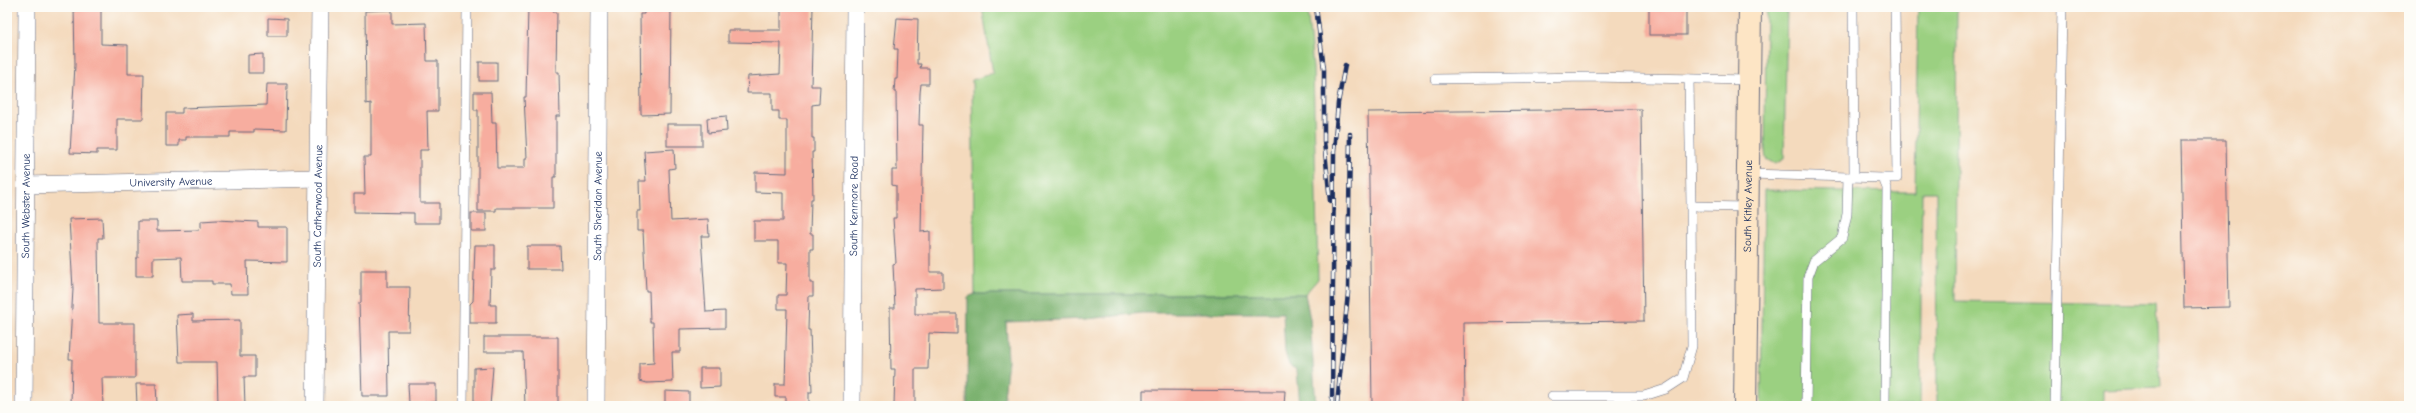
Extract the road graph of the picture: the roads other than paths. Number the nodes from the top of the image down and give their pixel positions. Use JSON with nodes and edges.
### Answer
{"nodes":[{"id":1,"x":27,"y":7,"type":"edge"},
{"id":2,"x":320,"y":7,"type":"edge"},
{"id":3,"x":467,"y":7,"type":"edge"},
{"id":4,"x":599,"y":7,"type":"edge"},
{"id":5,"x":855,"y":7,"type":"edge"},
{"id":6,"x":1750,"y":7,"type":"edge"},
{"id":7,"x":1853,"y":7,"type":"edge"},
{"id":8,"x":1895,"y":7,"type":"edge"},
{"id":9,"x":2062,"y":7,"type":"edge"},
{"id":10,"x":1435,"y":79,"type":"dead end"},
{"id":11,"x":1689,"y":79,"type":"junction"},
{"id":12,"x":1749,"y":80,"type":"junction"},
{"id":13,"x":1748,"y":174,"type":"junction"},
{"id":14,"x":1851,"y":177,"type":"junction"},
{"id":15,"x":317,"y":178,"type":"junction"},
{"id":16,"x":1883,"y":178,"type":"junction"},
{"id":17,"x":26,"y":185,"type":"junction"},
{"id":18,"x":1691,"y":206,"type":"junction"},
{"id":19,"x":1748,"y":207,"type":"junction"},
{"id":20,"x":1552,"y":396,"type":"dead end"},
{"id":21,"x":24,"y":406,"type":"edge"},
{"id":22,"x":315,"y":406,"type":"edge"},
{"id":23,"x":463,"y":406,"type":"edge"},
{"id":24,"x":596,"y":406,"type":"edge"},
{"id":25,"x":852,"y":406,"type":"edge"},
{"id":26,"x":1745,"y":406,"type":"edge"},
{"id":27,"x":1806,"y":406,"type":"edge"},
{"id":28,"x":1885,"y":406,"type":"edge"},
{"id":29,"x":2055,"y":406,"type":"edge"}],
"edges":[{"from":1,"to":17,"type":"street","name":"South Webster Avenue"},
{"from":2,"to":15,"type":"street","name":"South Catherwood Avenue"},
{"from":3,"to":23,"type":"lane"},
{"from":4,"to":24,"type":"street","name":"South Sheridan Avenue"},
{"from":5,"to":25,"type":"street","name":"South Kenmore Road"},
{"from":6,"to":12,"type":"street","name":"South Kitley Avenue"},
{"from":7,"to":14,"type":"lane"},
{"from":8,"to":16,"type":"lane"},
{"from":9,"to":29,"type":"lane"},
{"from":10,"to":11,"type":"lane"},
{"from":11,"to":12,"type":"lane"},
{"from":11,"to":18,"type":"lane"},
{"from":12,"to":13,"type":"street","name":"South Kitley Avenue"},
{"from":13,"to":14,"type":"lane"},
{"from":13,"to":19,"type":"street","name":"South Kitley Avenue"},
{"from":14,"to":16,"type":"lane"},
{"from":14,"to":27,"type":"lane"},
{"from":15,"to":17,"type":"street","name":"University Avenue"},
{"from":15,"to":22,"type":"street","name":"South Catherwood Avenue"},
{"from":16,"to":28,"type":"lane"},
{"from":17,"to":21,"type":"street","name":"South Webster Avenue"},
{"from":18,"to":19,"type":"lane"},
{"from":18,"to":20,"type":"lane"},
{"from":19,"to":26,"type":"street","name":"South Kitley Avenue"}]}
